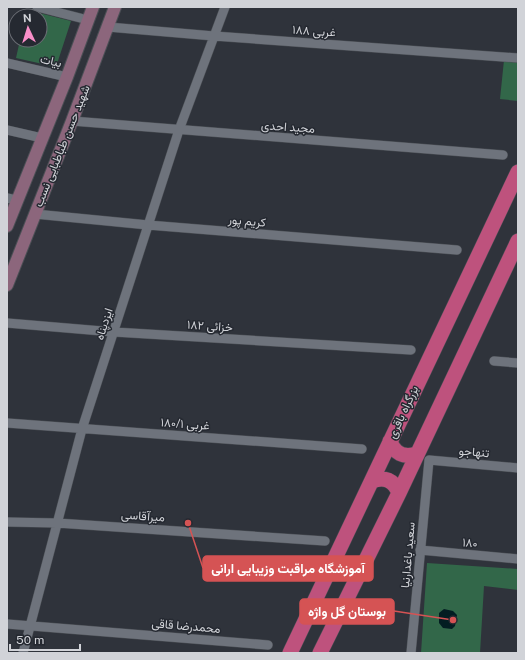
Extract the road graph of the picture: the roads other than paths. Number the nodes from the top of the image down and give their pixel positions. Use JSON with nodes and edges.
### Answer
{"nodes":[{"id":1,"x":37,"y":7,"type":"edge"},
{"id":2,"x":93,"y":7,"type":"edge"},
{"id":3,"x":115,"y":7,"type":"edge"},
{"id":4,"x":225,"y":7,"type":"edge"},
{"id":5,"x":88,"y":20,"type":"junction"},
{"id":6,"x":108,"y":27,"type":"junction"},
{"id":7,"x":214,"y":36,"type":"junction"},
{"id":8,"x":518,"y":58,"type":"edge"},
{"id":9,"x":7,"y":63,"type":"edge"},
{"id":10,"x":67,"y":76,"type":"junction"},
{"id":11,"x":72,"y":120,"type":"junction"},
{"id":12,"x":7,"y":130,"type":"edge"},
{"id":13,"x":179,"y":130,"type":"junction"},
{"id":14,"x":42,"y":138,"type":"junction"},
{"id":15,"x":503,"y":155,"type":"dead end"},
{"id":16,"x":518,"y":172,"type":"edge"},
{"id":17,"x":12,"y":199,"type":"edge"},
{"id":18,"x":35,"y":214,"type":"junction"},
{"id":19,"x":148,"y":225,"type":"junction"},
{"id":20,"x":7,"y":226,"type":"edge"},
{"id":21,"x":518,"y":241,"type":"edge"},
{"id":22,"x":457,"y":250,"type":"dead end"},
{"id":23,"x":7,"y":285,"type":"edge"},
{"id":24,"x":7,"y":323,"type":"edge"},
{"id":25,"x":114,"y":332,"type":"junction"},
{"id":26,"x":411,"y":350,"type":"dead end"},
{"id":27,"x":494,"y":361,"type":"dead end"},
{"id":28,"x":518,"y":363,"type":"edge"},
{"id":29,"x":7,"y":423,"type":"edge"},
{"id":30,"x":82,"y":429,"type":"junction"},
{"id":31,"x":390,"y":441,"type":"junction"},
{"id":32,"x":362,"y":449,"type":"dead end"},
{"id":33,"x":422,"y":457,"type":"junction"},
{"id":34,"x":518,"y":468,"type":"edge"},
{"id":35,"x":372,"y":481,"type":"junction"},
{"id":36,"x":399,"y":493,"type":"junction"},
{"id":37,"x":7,"y":522,"type":"edge"},
{"id":38,"x":57,"y":522,"type":"junction"},
{"id":39,"x":324,"y":541,"type":"dead end"},
{"id":40,"x":420,"y":550,"type":"junction"},
{"id":41,"x":518,"y":559,"type":"edge"},
{"id":42,"x":7,"y":624,"type":"edge"},
{"id":43,"x":30,"y":626,"type":"junction"},
{"id":44,"x":268,"y":645,"type":"dead end"},
{"id":45,"x":22,"y":653,"type":"edge"},
{"id":46,"x":290,"y":653,"type":"edge"},
{"id":47,"x":320,"y":653,"type":"edge"},
{"id":48,"x":411,"y":653,"type":"edge"}],
"edges":[{"from":1,"to":5,"type":"street"},
{"from":2,"to":5,"type":"main road","name":"شهید حسن طباطبایی نسب"},
{"from":3,"to":6,"type":"main road","name":"شهید حسن طباطبایی نسب"},
{"from":4,"to":7,"type":"street","name":"ایزدپناه"},
{"from":5,"to":10,"type":"main road","name":"شهید حسن طباطبایی نسب"},
{"from":6,"to":7,"type":"street","name":"۱۸۸ غربی"},
{"from":6,"to":11,"type":"main road","name":"شهید حسن طباطبایی نسب"},
{"from":7,"to":8,"type":"street","name":"۱۸۸ غربی"},
{"from":7,"to":13,"type":"street","name":"ایزدپناه"},
{"from":9,"to":10,"type":"street","name":"بیات"},
{"from":10,"to":14,"type":"main road","name":"شهید حسن طباطبایی نسب"},
{"from":11,"to":13,"type":"street","name":"مجید احدی"},
{"from":11,"to":18,"type":"main road","name":"شهید حسن طباطبایی نسب"},
{"from":12,"to":14,"type":"street"},
{"from":13,"to":15,"type":"street","name":"مجید احدی"},
{"from":13,"to":19,"type":"street","name":"ایزدپناه"},
{"from":14,"to":17,"type":"main road","name":"شهید حسن طباطبایی نسب"},
{"from":16,"to":31,"type":"highway","name":"بزرگراه باقری"},
{"from":17,"to":20,"type":"main road","name":"شهید حسن طباطبایی نسب"},
{"from":18,"to":19,"type":"street","name":"کریم پور"},
{"from":18,"to":23,"type":"main road","name":"شهید حسن طباطبایی نسب"},
{"from":19,"to":22,"type":"street","name":"کریم پور"},
{"from":19,"to":25,"type":"street","name":"ایزدپناه"},
{"from":21,"to":33,"type":"highway"},
{"from":24,"to":25,"type":"street","name":"۱۸۲ خزائی"},
{"from":25,"to":26,"type":"street","name":"۱۸۲ خزائی"},
{"from":25,"to":30,"type":"street","name":"ایزدپناه"},
{"from":27,"to":28,"type":"street"},
{"from":29,"to":30,"type":"street","name":"۱۸۰/۱ غربی"},
{"from":30,"to":32,"type":"street","name":"۱۸۰/۱ غربی"},
{"from":30,"to":38,"type":"street","name":"ایزدپناه"},
{"from":31,"to":33,"type":"highway"},
{"from":31,"to":35,"type":"highway","name":"بزرگراه باقری"},
{"from":33,"to":34,"type":"street","name":"تنهاجو"},
{"from":33,"to":36,"type":"highway"},
{"from":33,"to":40,"type":"street","name":"سعید باغدارنیا"},
{"from":35,"to":36,"type":"highway"},
{"from":35,"to":46,"type":"highway","name":"بزرگراه باقری"},
{"from":36,"to":47,"type":"highway"},
{"from":37,"to":38,"type":"street","name":"میرآقاسی"},
{"from":38,"to":39,"type":"street","name":"میرآقاسی"},
{"from":38,"to":43,"type":"street","name":"ایزدپناه"},
{"from":40,"to":41,"type":"street","name":"۱۸۰"},
{"from":40,"to":48,"type":"street","name":"سعید باغدارنیا"},
{"from":42,"to":43,"type":"street","name":"محمدرضا قاقی"},
{"from":43,"to":44,"type":"street","name":"محمدرضا قاقی"},
{"from":43,"to":45,"type":"street","name":"ایزدپناه"}]}
